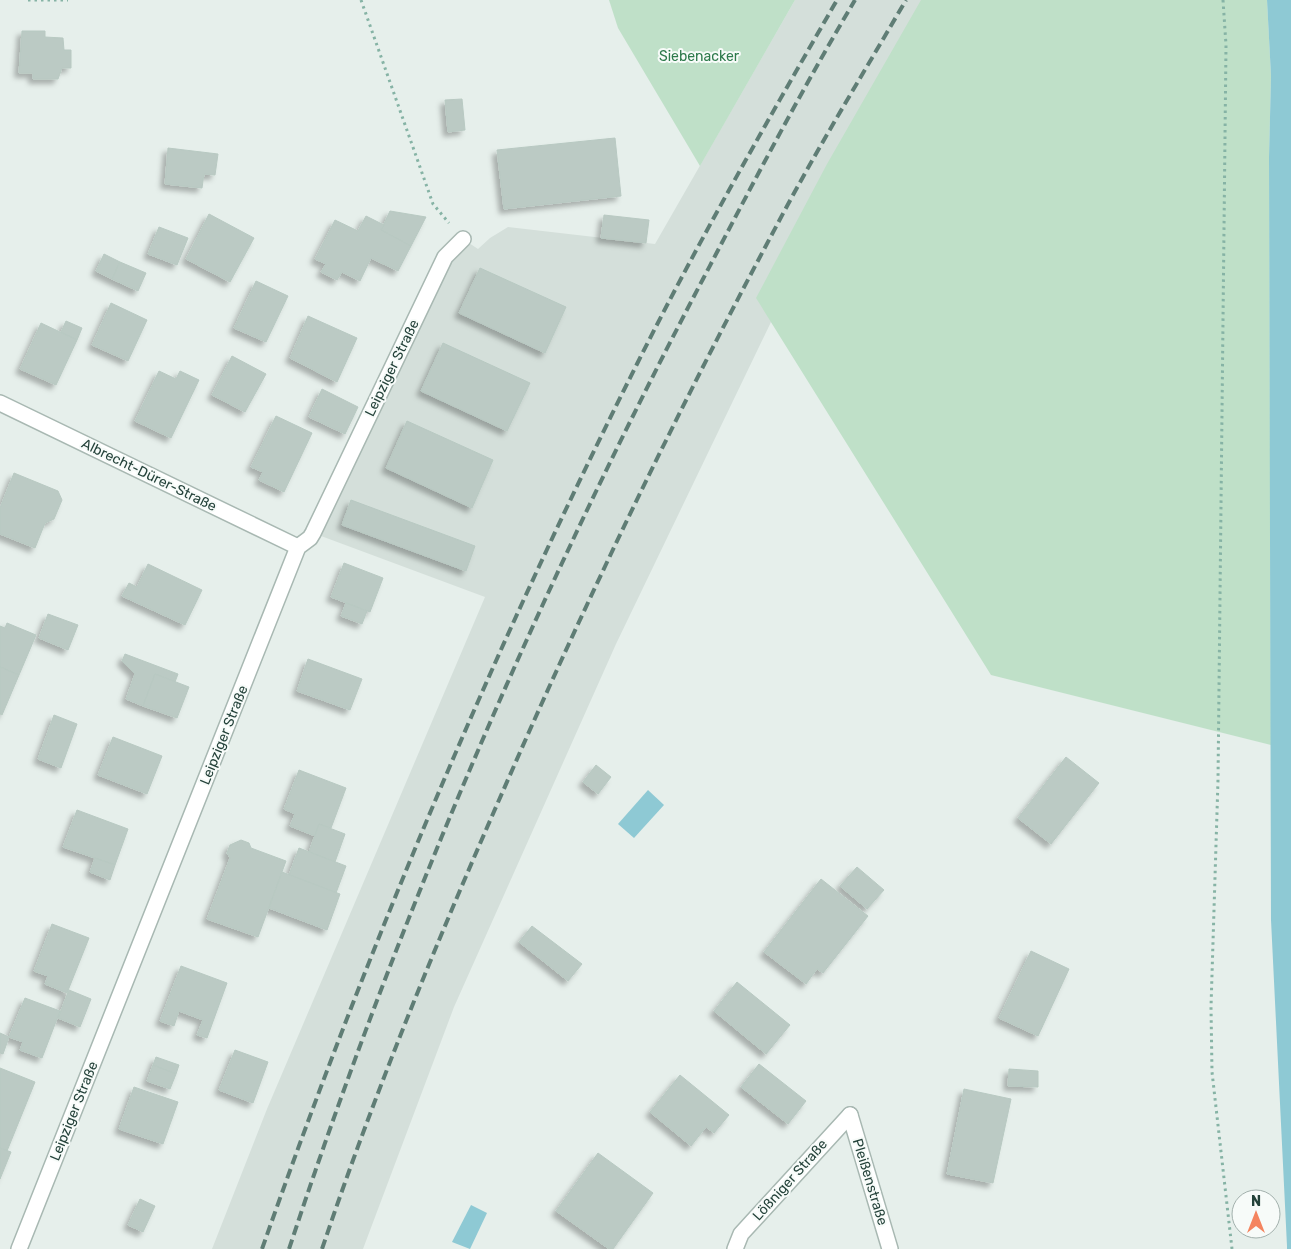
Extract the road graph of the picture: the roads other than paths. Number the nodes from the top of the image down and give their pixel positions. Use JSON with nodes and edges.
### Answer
{"nodes":[{"id":1,"x":463,"y":240,"type":"road end"},
{"id":2,"x":0,"y":403,"type":"edge"},
{"id":3,"x":298,"y":547,"type":"junction"},
{"id":4,"x":850,"y":1115,"type":"joint"},
{"id":5,"x":19,"y":1249,"type":"edge"},
{"id":6,"x":735,"y":1249,"type":"edge"},
{"id":7,"x":890,"y":1249,"type":"edge"}],
"edges":[{"from":1,"to":3,"type":"street","name":"Leipziger Straße"},
{"from":2,"to":3,"type":"street","name":"Albrecht-Dürer-Straße"},
{"from":3,"to":5,"type":"street","name":"Leipziger Straße"},
{"from":4,"to":6,"type":"street","name":"Lößniger Straße"},
{"from":4,"to":7,"type":"street","name":"Pleißenstraße"}]}
